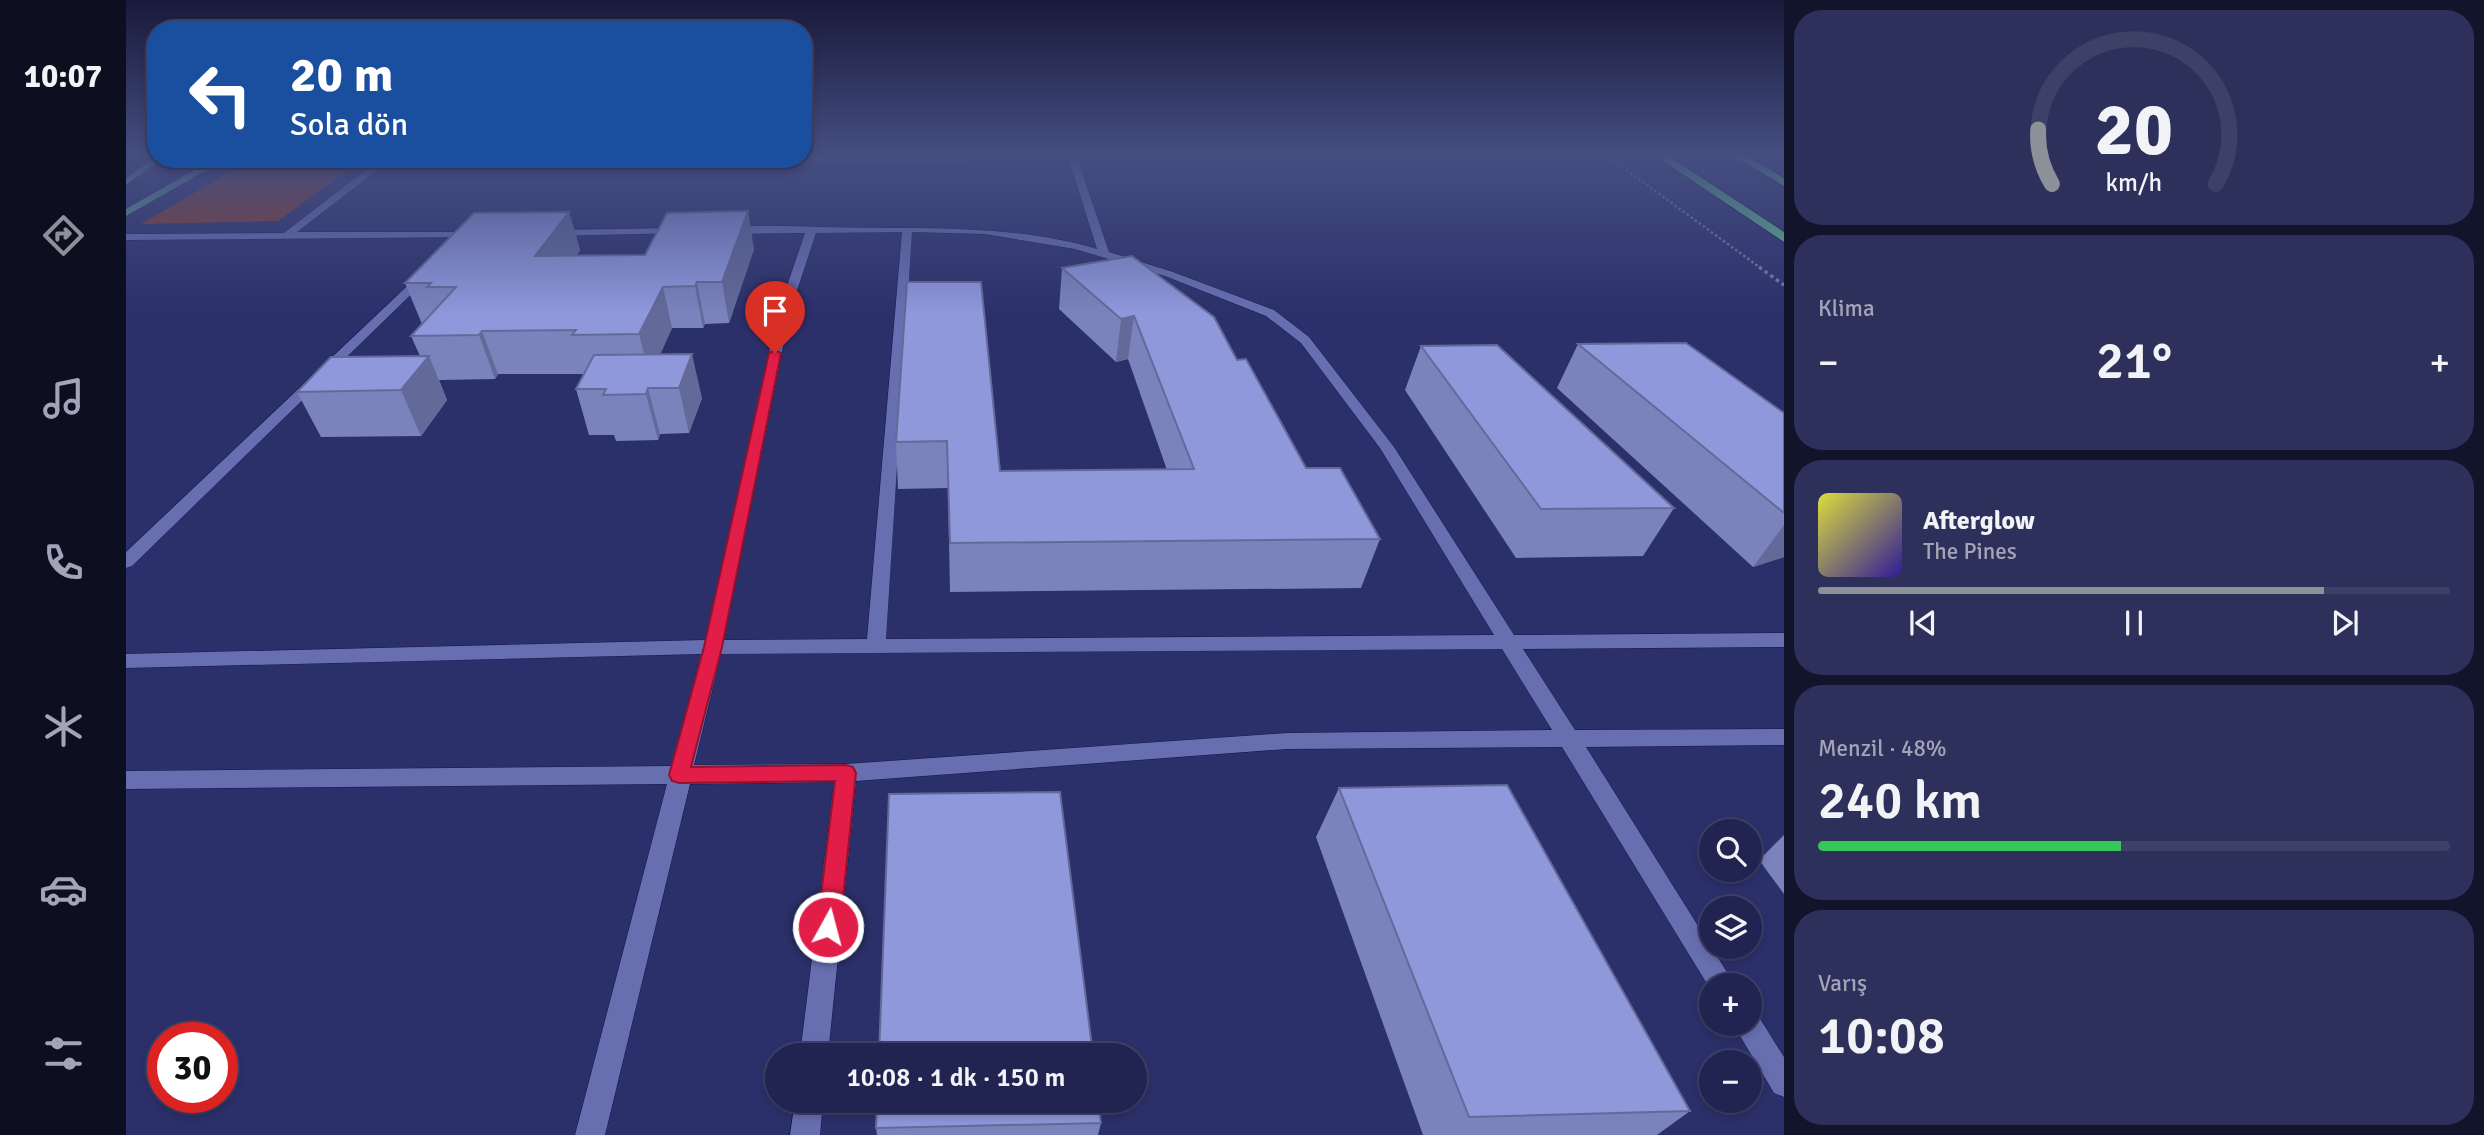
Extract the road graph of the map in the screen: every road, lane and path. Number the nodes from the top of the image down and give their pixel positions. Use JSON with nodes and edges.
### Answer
{"nodes":[{"id":1,"x":323,"y":208,"type":"edge"},
{"id":2,"x":1089,"y":208,"type":"edge"},
{"id":3,"x":1678,"y":208,"type":"edge"},
{"id":4,"x":1738,"y":208,"type":"edge"},
{"id":5,"x":812,"y":229,"type":"junction"},
{"id":6,"x":907,"y":229,"type":"junction"},
{"id":7,"x":687,"y":231,"type":"edge"},
{"id":8,"x":715,"y":231,"type":"edge"},
{"id":9,"x":540,"y":233,"type":"edge"},
{"id":10,"x":468,"y":234,"type":"junction"},
{"id":11,"x":490,"y":234,"type":"edge"},
{"id":12,"x":126,"y":237,"type":"edge"},
{"id":13,"x":285,"y":237,"type":"junction"},
{"id":14,"x":1784,"y":238,"type":"edge"},
{"id":15,"x":1104,"y":254,"type":"junction"},
{"id":16,"x":1784,"y":285,"type":"edge"},
{"id":17,"x":126,"y":562,"type":"edge"},
{"id":18,"x":1784,"y":640,"type":"edge"},
{"id":19,"x":1508,"y":643,"type":"junction"},
{"id":20,"x":877,"y":645,"type":"junction"},
{"id":21,"x":713,"y":647,"type":"junction"},
{"id":22,"x":126,"y":661,"type":"edge"},
{"id":23,"x":1784,"y":737,"type":"edge"},
{"id":24,"x":1568,"y":739,"type":"junction"},
{"id":25,"x":846,"y":773,"type":"junction"},
{"id":26,"x":679,"y":775,"type":"junction"},
{"id":27,"x":126,"y":780,"type":"edge"},
{"id":28,"x":1714,"y":973,"type":"edge"},
{"id":29,"x":1755,"y":1036,"type":"edge"},
{"id":30,"x":815,"y":1043,"type":"edge"},
{"id":31,"x":1784,"y":1083,"type":"edge"},
{"id":32,"x":808,"y":1113,"type":"edge"},
{"id":33,"x":590,"y":1135,"type":"edge"},
{"id":34,"x":805,"y":1135,"type":"edge"}],
"edges":[{"from":1,"to":13,"type":"street"},
{"from":2,"to":15,"type":"street"},
{"from":3,"to":16,"type":"path"},
{"from":4,"to":14,"type":"highway"},
{"from":5,"to":6,"type":"street"},
{"from":5,"to":8,"type":"street"},
{"from":5,"to":21,"type":"street"},
{"from":6,"to":15,"type":"street"},
{"from":6,"to":20,"type":"street"},
{"from":7,"to":9,"type":"street"},
{"from":10,"to":11,"type":"street"},
{"from":10,"to":13,"type":"street"},
{"from":10,"to":17,"type":"street"},
{"from":12,"to":13,"type":"street"},
{"from":15,"to":19,"type":"street"},
{"from":18,"to":19,"type":"street"},
{"from":19,"to":20,"type":"street"},
{"from":19,"to":24,"type":"street"},
{"from":20,"to":21,"type":"street"},
{"from":21,"to":22,"type":"street"},
{"from":21,"to":26,"type":"street"},
{"from":23,"to":24,"type":"street"},
{"from":24,"to":25,"type":"street"},
{"from":24,"to":28,"type":"street"},
{"from":25,"to":26,"type":"street"},
{"from":25,"to":30,"type":"street"},
{"from":26,"to":27,"type":"street"},
{"from":26,"to":33,"type":"street"},
{"from":29,"to":31,"type":"street"},
{"from":32,"to":34,"type":"street"}]}
